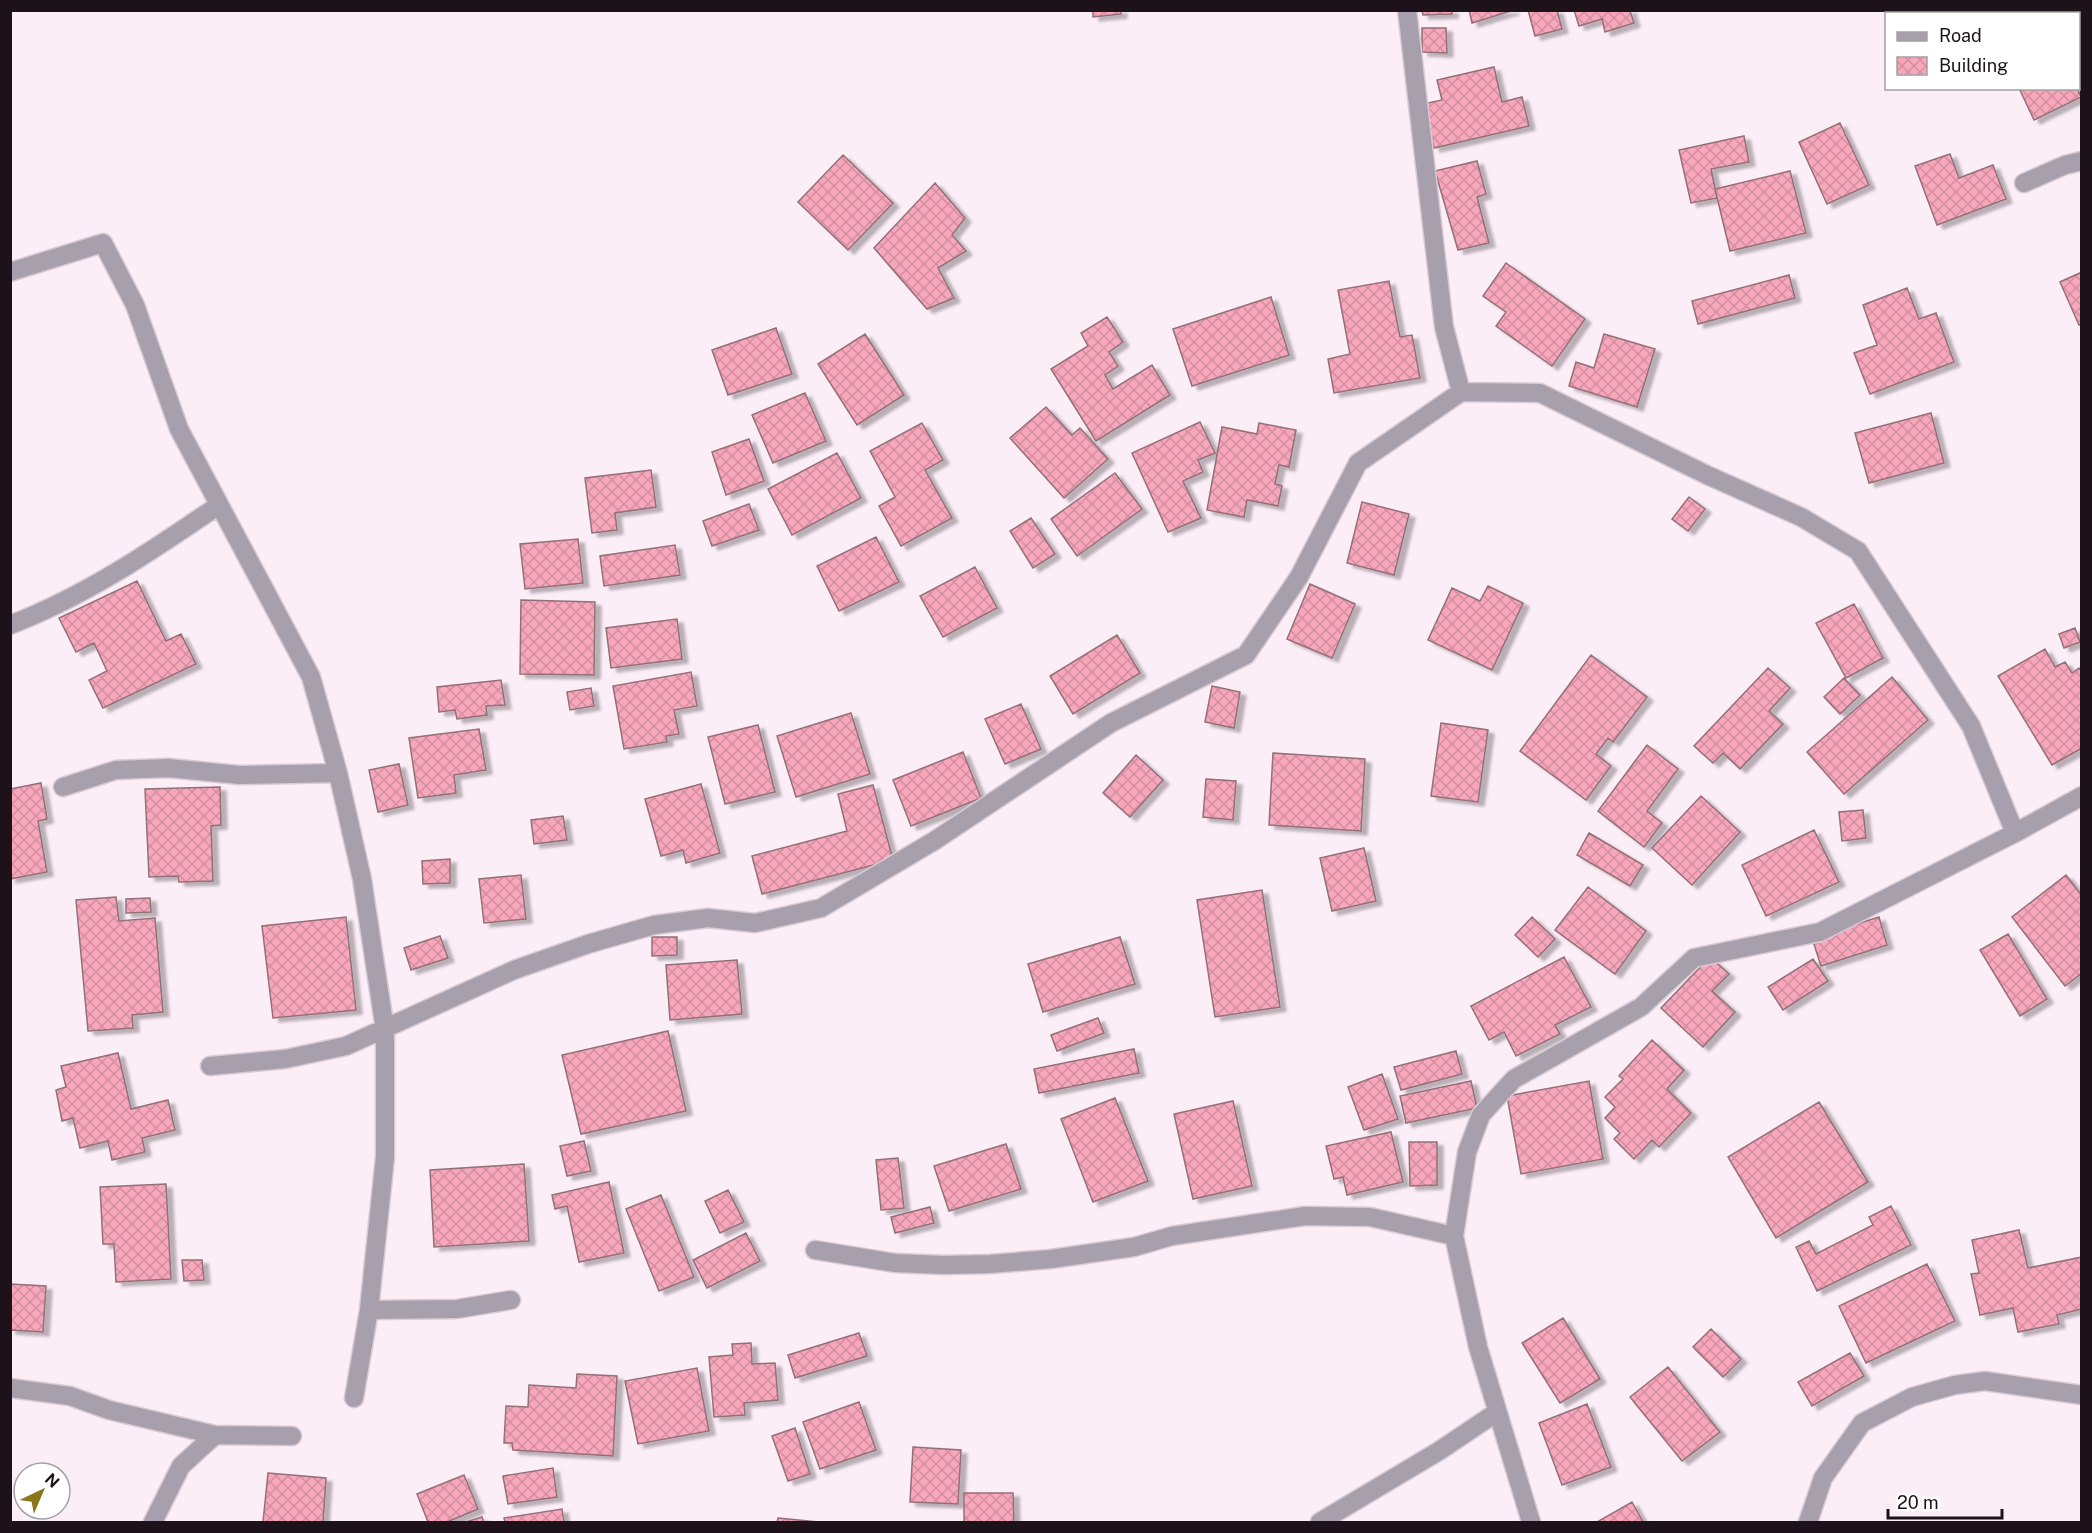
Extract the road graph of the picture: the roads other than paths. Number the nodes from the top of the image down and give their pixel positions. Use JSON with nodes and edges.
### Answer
{"nodes":[{"id":1,"x":1407,"y":10,"type":"edge"},
{"id":2,"x":2082,"y":161,"type":"edge"},
{"id":3,"x":2024,"y":183,"type":"dead end"},
{"id":4,"x":10,"y":272,"type":"edge"},
{"id":5,"x":1461,"y":392,"type":"junction"},
{"id":6,"x":219,"y":505,"type":"junction"},
{"id":7,"x":10,"y":625,"type":"edge"},
{"id":8,"x":338,"y":773,"type":"junction"},
{"id":9,"x":63,"y":787,"type":"dead end"},
{"id":10,"x":2082,"y":796,"type":"edge"},
{"id":11,"x":2015,"y":832,"type":"junction"},
{"id":12,"x":385,"y":1030,"type":"junction"},
{"id":13,"x":210,"y":1066,"type":"dead end"},
{"id":14,"x":1454,"y":1236,"type":"junction"},
{"id":15,"x":815,"y":1250,"type":"dead end"},
{"id":16,"x":511,"y":1300,"type":"dead end"},
{"id":17,"x":369,"y":1310,"type":"junction"},
{"id":18,"x":10,"y":1388,"type":"edge"},
{"id":19,"x":2082,"y":1395,"type":"edge"},
{"id":20,"x":354,"y":1398,"type":"dead end"},
{"id":21,"x":1497,"y":1412,"type":"junction"},
{"id":22,"x":215,"y":1435,"type":"junction"},
{"id":23,"x":292,"y":1436,"type":"dead end"},
{"id":24,"x":153,"y":1522,"type":"edge"},
{"id":25,"x":1320,"y":1522,"type":"edge"},
{"id":26,"x":1531,"y":1522,"type":"edge"},
{"id":27,"x":1808,"y":1522,"type":"edge"}],
"edges":[{"from":1,"to":5,"type":"street"},
{"from":2,"to":3,"type":"street"},
{"from":4,"to":6,"type":"street"},
{"from":5,"to":11,"type":"street"},
{"from":5,"to":12,"type":"street"},
{"from":6,"to":7,"type":"street"},
{"from":6,"to":8,"type":"street"},
{"from":8,"to":9,"type":"street"},
{"from":8,"to":12,"type":"street"},
{"from":10,"to":11,"type":"street"},
{"from":11,"to":14,"type":"street"},
{"from":12,"to":13,"type":"street"},
{"from":12,"to":17,"type":"street"},
{"from":14,"to":15,"type":"street"},
{"from":14,"to":21,"type":"street"},
{"from":16,"to":17,"type":"street"},
{"from":17,"to":20,"type":"street"},
{"from":18,"to":22,"type":"street"},
{"from":19,"to":27,"type":"street"},
{"from":21,"to":25,"type":"street"},
{"from":21,"to":26,"type":"street"},
{"from":22,"to":23,"type":"street"},
{"from":22,"to":24,"type":"street"}]}
